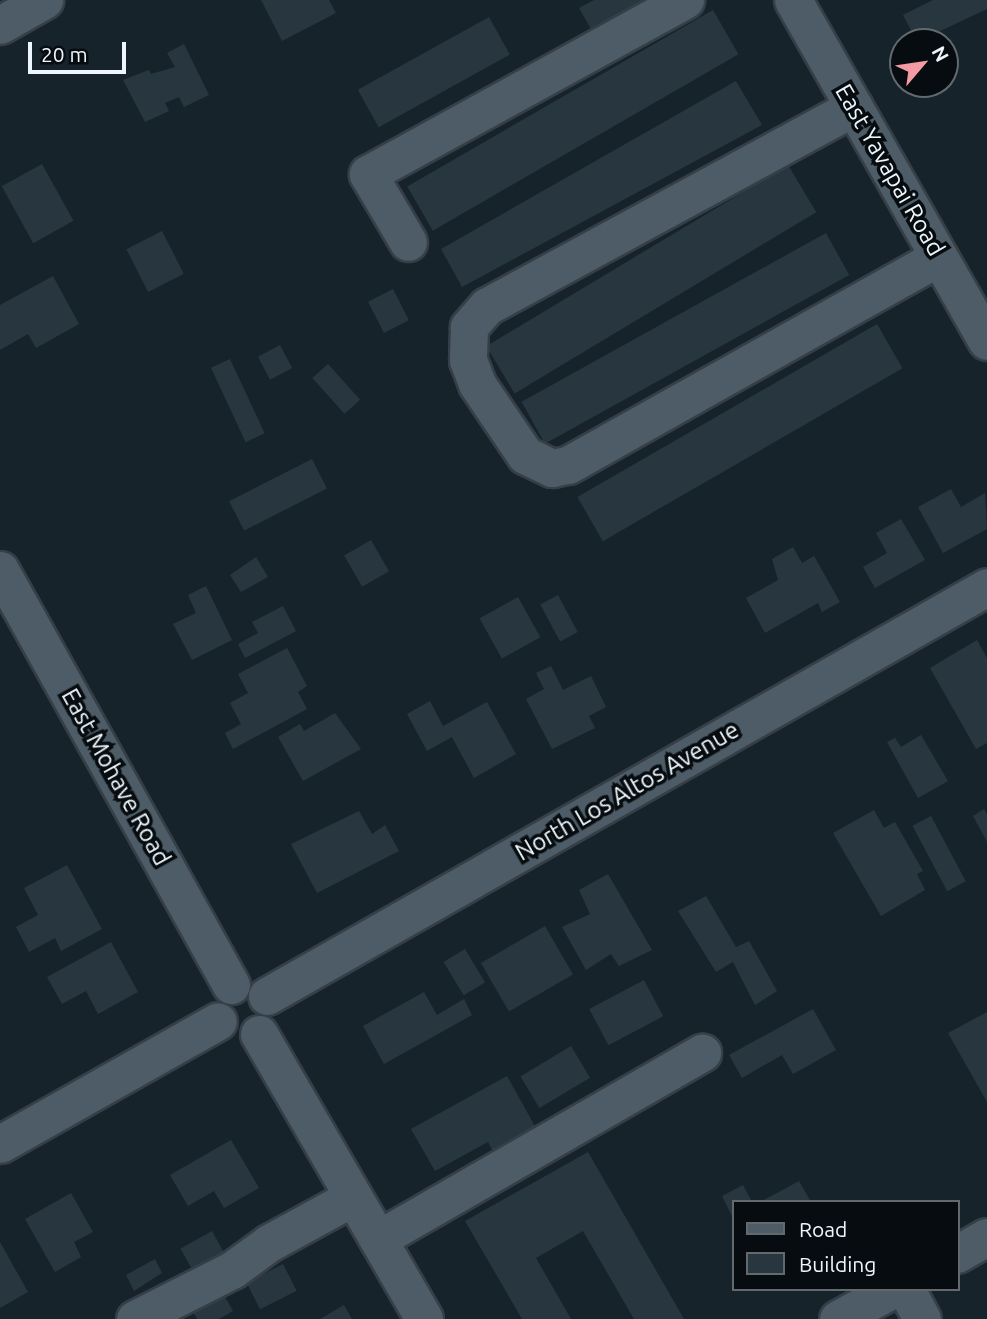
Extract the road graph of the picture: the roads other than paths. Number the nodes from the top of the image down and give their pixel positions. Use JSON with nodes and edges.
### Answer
{"nodes":[{"id":1,"x":44,"y":0,"type":"edge"},
{"id":2,"x":685,"y":0,"type":"edge"},
{"id":3,"x":793,"y":0,"type":"edge"},
{"id":4,"x":0,"y":24,"type":"edge"},
{"id":5,"x":854,"y":107,"type":"junction"},
{"id":6,"x":408,"y":242,"type":"dead end"},
{"id":7,"x":939,"y":257,"type":"junction"},
{"id":8,"x":987,"y":341,"type":"edge"},
{"id":9,"x":0,"y":570,"type":"edge"},
{"id":10,"x":987,"y":587,"type":"edge"},
{"id":11,"x":232,"y":985,"type":"junction"},
{"id":12,"x":267,"y":996,"type":"junction"},
{"id":13,"x":218,"y":1021,"type":"junction"},
{"id":14,"x":259,"y":1034,"type":"junction"},
{"id":15,"x":702,"y":1053,"type":"dead end"},
{"id":16,"x":0,"y":1144,"type":"edge"},
{"id":17,"x":353,"y":1197,"type":"junction"},
{"id":18,"x":987,"y":1237,"type":"edge"},
{"id":19,"x":378,"y":1239,"type":"junction"},
{"id":20,"x":959,"y":1253,"type":"edge"},
{"id":21,"x":889,"y":1291,"type":"edge"},
{"id":22,"x":907,"y":1291,"type":"edge"},
{"id":23,"x":135,"y":1319,"type":"edge"},
{"id":24,"x":424,"y":1319,"type":"edge"},
{"id":25,"x":838,"y":1319,"type":"edge"},
{"id":26,"x":922,"y":1319,"type":"edge"}],
"edges":[{"from":1,"to":4,"type":"street"},
{"from":2,"to":6,"type":"street"},
{"from":3,"to":5,"type":"street","name":"East Yavapai Road"},
{"from":5,"to":7,"type":"street","name":"East Yavapai Road"},
{"from":5,"to":7,"type":"street"},
{"from":7,"to":8,"type":"street","name":"East Yavapai Road"},
{"from":9,"to":11,"type":"street","name":"East Mohave Road"},
{"from":10,"to":12,"type":"street","name":"North Los Altos Avenue"},
{"from":11,"to":12,"type":"street"},
{"from":11,"to":13,"type":"street"},
{"from":12,"to":14,"type":"street"},
{"from":13,"to":14,"type":"street"},
{"from":13,"to":16,"type":"street"},
{"from":14,"to":17,"type":"street"},
{"from":15,"to":19,"type":"street"},
{"from":17,"to":19,"type":"street"},
{"from":17,"to":23,"type":"street"},
{"from":18,"to":20,"type":"street"},
{"from":19,"to":24,"type":"street"},
{"from":21,"to":25,"type":"street"},
{"from":22,"to":26,"type":"street"}]}
